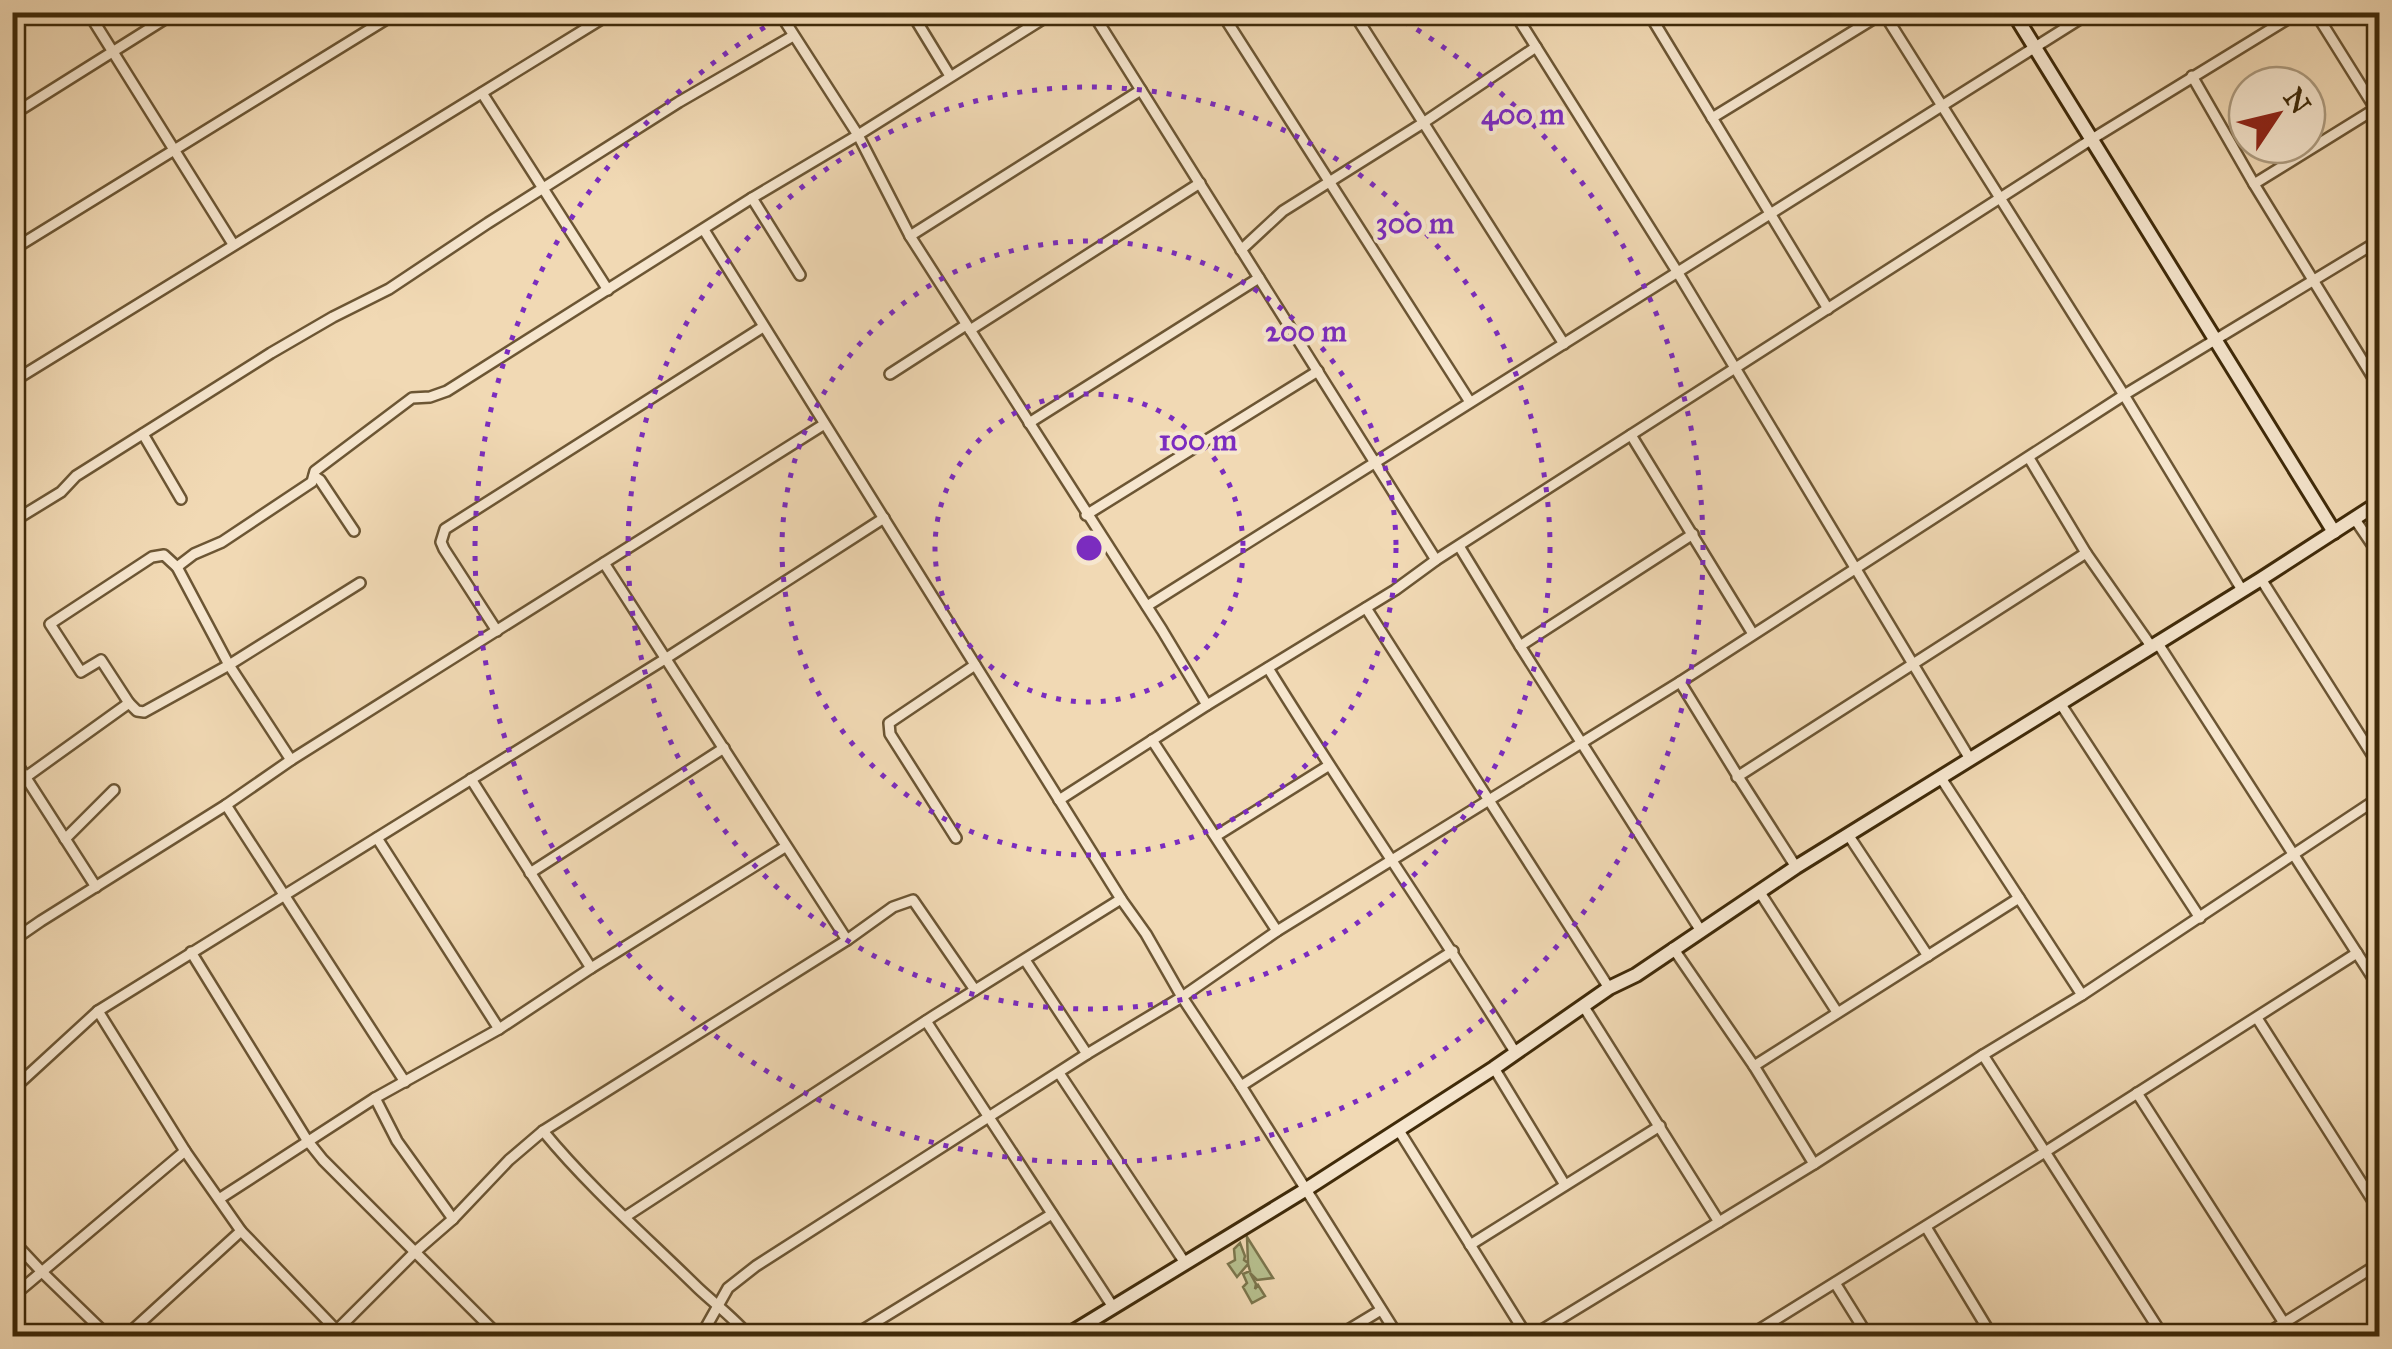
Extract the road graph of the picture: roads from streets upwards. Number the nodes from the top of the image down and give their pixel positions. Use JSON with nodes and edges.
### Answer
{"nodes":[{"id":1,"x":88,"y":12,"type":"edge"},
{"id":2,"x":176,"y":12,"type":"edge"},
{"id":3,"x":398,"y":12,"type":"edge"},
{"id":4,"x":613,"y":12,"type":"edge"},
{"id":5,"x":780,"y":12,"type":"edge"},
{"id":6,"x":911,"y":12,"type":"edge"},
{"id":7,"x":1092,"y":12,"type":"edge"},
{"id":8,"x":1221,"y":12,"type":"edge"},
{"id":9,"x":1353,"y":12,"type":"edge"},
{"id":10,"x":1514,"y":12,"type":"edge"},
{"id":11,"x":2013,"y":12,"type":"edge"},
{"id":12,"x":2091,"y":12,"type":"edge"},
{"id":13,"x":2299,"y":12,"type":"edge"},
{"id":14,"x":2316,"y":12,"type":"edge"},
{"id":15,"x":1883,"y":13,"type":"edge"},
{"id":16,"x":1047,"y":14,"type":"edge"},
{"id":17,"x":1654,"y":14,"type":"edge"},
{"id":18,"x":794,"y":36,"type":"junction"},
{"id":19,"x":1536,"y":47,"type":"junction"},
{"id":20,"x":2034,"y":48,"type":"junction"},
{"id":21,"x":113,"y":51,"type":"junction"},
{"id":22,"x":950,"y":76,"type":"junction"},
{"id":23,"x":2192,"y":76,"type":"junction"},
{"id":24,"x":1141,"y":90,"type":"junction"},
{"id":25,"x":482,"y":93,"type":"junction"},
{"id":26,"x":1942,"y":105,"type":"junction"},
{"id":27,"x":2377,"y":113,"type":"edge"},
{"id":28,"x":12,"y":114,"type":"edge"},
{"id":29,"x":1712,"y":118,"type":"junction"},
{"id":30,"x":1423,"y":123,"type":"junction"},
{"id":31,"x":858,"y":136,"type":"junction"},
{"id":32,"x":2092,"y":139,"type":"junction"},
{"id":33,"x":176,"y":150,"type":"junction"},
{"id":34,"x":1329,"y":182,"type":"junction"},
{"id":35,"x":1200,"y":184,"type":"junction"},
{"id":36,"x":2254,"y":184,"type":"junction"},
{"id":37,"x":542,"y":189,"type":"junction"},
{"id":38,"x":752,"y":198,"type":"junction"},
{"id":39,"x":2001,"y":199,"type":"junction"},
{"id":40,"x":1772,"y":212,"type":"junction"},
{"id":41,"x":704,"y":230,"type":"junction"},
{"id":42,"x":910,"y":236,"type":"junction"},
{"id":43,"x":2380,"y":240,"type":"edge"},
{"id":44,"x":233,"y":244,"type":"junction"},
{"id":45,"x":12,"y":250,"type":"edge"},
{"id":46,"x":1241,"y":250,"type":"junction"},
{"id":47,"x":1678,"y":273,"type":"junction"},
{"id":48,"x":800,"y":275,"type":"dead end"},
{"id":49,"x":1259,"y":278,"type":"junction"},
{"id":50,"x":2313,"y":281,"type":"junction"},
{"id":51,"x":608,"y":290,"type":"junction"},
{"id":52,"x":1828,"y":309,"type":"junction"},
{"id":53,"x":764,"y":327,"type":"junction"},
{"id":54,"x":968,"y":327,"type":"junction"},
{"id":55,"x":2217,"y":339,"type":"junction"},
{"id":56,"x":1564,"y":344,"type":"junction"},
{"id":57,"x":1735,"y":370,"type":"junction"},
{"id":58,"x":1318,"y":371,"type":"junction"},
{"id":59,"x":2375,"y":373,"type":"edge"},
{"id":60,"x":890,"y":374,"type":"dead end"},
{"id":61,"x":12,"y":382,"type":"edge"},
{"id":62,"x":2380,"y":389,"type":"edge"},
{"id":63,"x":2124,"y":396,"type":"junction"},
{"id":64,"x":1470,"y":402,"type":"junction"},
{"id":65,"x":1029,"y":423,"type":"junction"},
{"id":66,"x":824,"y":425,"type":"junction"},
{"id":67,"x":143,"y":434,"type":"junction"},
{"id":68,"x":1631,"y":435,"type":"junction"},
{"id":69,"x":2029,"y":458,"type":"junction"},
{"id":70,"x":1376,"y":463,"type":"junction"},
{"id":71,"x":314,"y":476,"type":"junction"},
{"id":72,"x":181,"y":499,"type":"dead end"},
{"id":73,"x":2380,"y":502,"type":"edge"},
{"id":74,"x":1086,"y":515,"type":"junction"},
{"id":75,"x":884,"y":518,"type":"junction"},
{"id":76,"x":2354,"y":518,"type":"junction"},
{"id":77,"x":12,"y":522,"type":"edge"},
{"id":78,"x":354,"y":531,"type":"dead end"},
{"id":79,"x":2334,"y":532,"type":"junction"},
{"id":80,"x":1693,"y":534,"type":"junction"},
{"id":81,"x":1459,"y":546,"type":"junction"},
{"id":82,"x":2086,"y":552,"type":"junction"},
{"id":83,"x":2380,"y":556,"type":"edge"},
{"id":84,"x":1436,"y":560,"type":"junction"},
{"id":85,"x":604,"y":562,"type":"junction"},
{"id":86,"x":176,"y":567,"type":"junction"},
{"id":87,"x":1857,"y":568,"type":"junction"},
{"id":88,"x":2261,"y":579,"type":"junction"},
{"id":89,"x":360,"y":583,"type":"dead end"},
{"id":90,"x":2242,"y":590,"type":"junction"},
{"id":91,"x":1147,"y":606,"type":"junction"},
{"id":92,"x":1366,"y":608,"type":"junction"},
{"id":93,"x":497,"y":631,"type":"junction"},
{"id":94,"x":1753,"y":634,"type":"junction"},
{"id":95,"x":2154,"y":644,"type":"junction"},
{"id":96,"x":1520,"y":646,"type":"junction"},
{"id":97,"x":665,"y":659,"type":"junction"},
{"id":98,"x":974,"y":664,"type":"junction"},
{"id":99,"x":230,"y":665,"type":"junction"},
{"id":100,"x":1913,"y":665,"type":"junction"},
{"id":101,"x":1268,"y":668,"type":"junction"},
{"id":102,"x":1680,"y":682,"type":"junction"},
{"id":103,"x":129,"y":703,"type":"junction"},
{"id":104,"x":2060,"y":703,"type":"junction"},
{"id":105,"x":1207,"y":705,"type":"junction"},
{"id":106,"x":1152,"y":740,"type":"junction"},
{"id":107,"x":1582,"y":742,"type":"junction"},
{"id":108,"x":724,"y":748,"type":"junction"},
{"id":109,"x":12,"y":756,"type":"edge"},
{"id":110,"x":1970,"y":759,"type":"junction"},
{"id":111,"x":290,"y":760,"type":"junction"},
{"id":112,"x":1328,"y":766,"type":"junction"},
{"id":113,"x":2380,"y":767,"type":"edge"},
{"id":114,"x":1738,"y":776,"type":"junction"},
{"id":115,"x":26,"y":777,"type":"junction"},
{"id":116,"x":1940,"y":778,"type":"junction"},
{"id":117,"x":471,"y":780,"type":"junction"},
{"id":118,"x":114,"y":790,"type":"dead end"},
{"id":119,"x":2380,"y":797,"type":"edge"},
{"id":120,"x":1059,"y":800,"type":"junction"},
{"id":121,"x":1488,"y":802,"type":"junction"},
{"id":122,"x":226,"y":804,"type":"junction"},
{"id":123,"x":1216,"y":836,"type":"junction"},
{"id":124,"x":1849,"y":836,"type":"junction"},
{"id":125,"x":378,"y":838,"type":"junction"},
{"id":126,"x":956,"y":838,"type":"dead end"},
{"id":127,"x":65,"y":839,"type":"junction"},
{"id":128,"x":785,"y":847,"type":"junction"},
{"id":129,"x":2293,"y":854,"type":"junction"},
{"id":130,"x":1392,"y":861,"type":"junction"},
{"id":131,"x":1796,"y":867,"type":"junction"},
{"id":132,"x":530,"y":873,"type":"junction"},
{"id":133,"x":96,"y":887,"type":"junction"},
{"id":134,"x":1759,"y":890,"type":"junction"},
{"id":135,"x":284,"y":896,"type":"junction"},
{"id":136,"x":2019,"y":898,"type":"junction"},
{"id":137,"x":1121,"y":899,"type":"junction"},
{"id":138,"x":2200,"y":918,"type":"junction"},
{"id":139,"x":1277,"y":931,"type":"junction"},
{"id":140,"x":1701,"y":931,"type":"junction"},
{"id":141,"x":847,"y":940,"type":"junction"},
{"id":142,"x":12,"y":942,"type":"edge"},
{"id":143,"x":1673,"y":948,"type":"junction"},
{"id":144,"x":191,"y":952,"type":"junction"},
{"id":145,"x":1453,"y":952,"type":"junction"},
{"id":146,"x":2357,"y":954,"type":"junction"},
{"id":147,"x":1928,"y":956,"type":"junction"},
{"id":148,"x":1025,"y":960,"type":"junction"},
{"id":149,"x":591,"y":968,"type":"junction"},
{"id":150,"x":1608,"y":988,"type":"junction"},
{"id":151,"x":2380,"y":989,"type":"edge"},
{"id":152,"x":975,"y":990,"type":"junction"},
{"id":153,"x":2082,"y":995,"type":"junction"},
{"id":154,"x":1182,"y":997,"type":"junction"},
{"id":155,"x":1584,"y":1007,"type":"junction"},
{"id":156,"x":98,"y":1011,"type":"junction"},
{"id":157,"x":1837,"y":1012,"type":"junction"},
{"id":158,"x":2258,"y":1018,"type":"junction"},
{"id":159,"x":926,"y":1020,"type":"junction"},
{"id":160,"x":499,"y":1028,"type":"junction"},
{"id":161,"x":1515,"y":1052,"type":"junction"},
{"id":162,"x":1086,"y":1054,"type":"junction"},
{"id":163,"x":1983,"y":1055,"type":"junction"},
{"id":164,"x":1754,"y":1066,"type":"junction"},
{"id":165,"x":1494,"y":1068,"type":"junction"},
{"id":166,"x":1059,"y":1073,"type":"junction"},
{"id":167,"x":405,"y":1082,"type":"junction"},
{"id":168,"x":1241,"y":1086,"type":"junction"},
{"id":169,"x":12,"y":1090,"type":"edge"},
{"id":170,"x":2136,"y":1093,"type":"junction"},
{"id":171,"x":375,"y":1098,"type":"junction"},
{"id":172,"x":988,"y":1118,"type":"junction"},
{"id":173,"x":1660,"y":1126,"type":"junction"},
{"id":174,"x":1398,"y":1129,"type":"junction"},
{"id":175,"x":543,"y":1131,"type":"junction"},
{"id":176,"x":307,"y":1140,"type":"junction"},
{"id":177,"x":185,"y":1150,"type":"junction"},
{"id":178,"x":2045,"y":1152,"type":"junction"},
{"id":179,"x":1814,"y":1164,"type":"junction"},
{"id":180,"x":1565,"y":1185,"type":"junction"},
{"id":181,"x":1305,"y":1190,"type":"junction"},
{"id":182,"x":218,"y":1200,"type":"junction"},
{"id":183,"x":2380,"y":1212,"type":"edge"},
{"id":184,"x":1052,"y":1214,"type":"junction"},
{"id":185,"x":625,"y":1217,"type":"junction"},
{"id":186,"x":453,"y":1219,"type":"junction"},
{"id":187,"x":1719,"y":1222,"type":"junction"},
{"id":188,"x":1926,"y":1227,"type":"junction"},
{"id":189,"x":242,"y":1231,"type":"junction"},
{"id":190,"x":12,"y":1240,"type":"edge"},
{"id":191,"x":1470,"y":1245,"type":"junction"},
{"id":192,"x":415,"y":1252,"type":"junction"},
{"id":193,"x":1185,"y":1263,"type":"junction"},
{"id":194,"x":2380,"y":1263,"type":"edge"},
{"id":195,"x":42,"y":1272,"type":"junction"},
{"id":196,"x":1834,"y":1283,"type":"junction"},
{"id":197,"x":12,"y":1297,"type":"edge"},
{"id":198,"x":716,"y":1305,"type":"junction"},
{"id":199,"x":1113,"y":1308,"type":"junction"},
{"id":200,"x":1381,"y":1310,"type":"junction"},
{"id":201,"x":2284,"y":1323,"type":"junction"},
{"id":202,"x":337,"y":1335,"type":"edge"},
{"id":203,"x":108,"y":1336,"type":"edge"},
{"id":204,"x":126,"y":1336,"type":"edge"},
{"id":205,"x":499,"y":1336,"type":"edge"},
{"id":206,"x":701,"y":1336,"type":"edge"},
{"id":207,"x":749,"y":1336,"type":"edge"},
{"id":208,"x":853,"y":1336,"type":"edge"},
{"id":209,"x":1066,"y":1336,"type":"edge"},
{"id":210,"x":1338,"y":1336,"type":"edge"},
{"id":211,"x":1398,"y":1336,"type":"edge"},
{"id":212,"x":1529,"y":1336,"type":"edge"},
{"id":213,"x":1749,"y":1336,"type":"edge"},
{"id":214,"x":1868,"y":1336,"type":"edge"},
{"id":215,"x":1992,"y":1336,"type":"edge"},
{"id":216,"x":2162,"y":1336,"type":"edge"},
{"id":217,"x":2263,"y":1336,"type":"edge"}],
"edges":[{"from":1,"to":21,"type":"street"},
{"from":2,"to":21,"type":"street"},
{"from":3,"to":33,"type":"street"},
{"from":4,"to":25,"type":"street"},
{"from":5,"to":18,"type":"street"},
{"from":6,"to":22,"type":"street"},
{"from":7,"to":24,"type":"street"},
{"from":8,"to":34,"type":"street"},
{"from":9,"to":30,"type":"street"},
{"from":10,"to":19,"type":"street"},
{"from":11,"to":20,"type":"street"},
{"from":12,"to":20,"type":"street"},
{"from":13,"to":23,"type":"street"},
{"from":14,"to":27,"type":"street"},
{"from":15,"to":26,"type":"street"},
{"from":15,"to":29,"type":"street"},
{"from":16,"to":22,"type":"street"},
{"from":17,"to":29,"type":"street"},
{"from":18,"to":31,"type":"street"},
{"from":18,"to":37,"type":"street"},
{"from":19,"to":30,"type":"street"},
{"from":19,"to":47,"type":"street"},
{"from":20,"to":26,"type":"street"},
{"from":20,"to":32,"type":"street"},
{"from":21,"to":28,"type":"street"},
{"from":21,"to":33,"type":"street"},
{"from":22,"to":31,"type":"street"},
{"from":23,"to":32,"type":"street"},
{"from":23,"to":36,"type":"street"},
{"from":24,"to":35,"type":"street"},
{"from":24,"to":42,"type":"street"},
{"from":25,"to":37,"type":"street"},
{"from":25,"to":44,"type":"street"},
{"from":26,"to":39,"type":"street"},
{"from":26,"to":40,"type":"street"},
{"from":27,"to":36,"type":"street"},
{"from":29,"to":40,"type":"street"},
{"from":30,"to":34,"type":"street"},
{"from":30,"to":56,"type":"street"},
{"from":31,"to":38,"type":"street"},
{"from":31,"to":42,"type":"street"},
{"from":32,"to":39,"type":"street"},
{"from":32,"to":55,"type":"street"},
{"from":33,"to":44,"type":"street"},
{"from":33,"to":45,"type":"street"},
{"from":34,"to":46,"type":"street"},
{"from":34,"to":64,"type":"street"},
{"from":35,"to":46,"type":"street"},
{"from":35,"to":54,"type":"street"},
{"from":36,"to":50,"type":"street"},
{"from":37,"to":51,"type":"street"},
{"from":37,"to":67,"type":"street"},
{"from":38,"to":41,"type":"street"},
{"from":38,"to":48,"type":"street"},
{"from":39,"to":52,"type":"street"},
{"from":39,"to":63,"type":"street"},
{"from":40,"to":47,"type":"street"},
{"from":40,"to":52,"type":"street"},
{"from":41,"to":51,"type":"street"},
{"from":41,"to":53,"type":"street"},
{"from":42,"to":54,"type":"street"},
{"from":43,"to":50,"type":"street"},
{"from":44,"to":61,"type":"street"},
{"from":46,"to":49,"type":"street"},
{"from":47,"to":56,"type":"street"},
{"from":47,"to":57,"type":"street"},
{"from":49,"to":58,"type":"street"},
{"from":49,"to":65,"type":"street"},
{"from":50,"to":55,"type":"street"},
{"from":50,"to":59,"type":"street"},
{"from":51,"to":71,"type":"street"},
{"from":52,"to":57,"type":"street"},
{"from":53,"to":66,"type":"street"},
{"from":53,"to":93,"type":"street"},
{"from":54,"to":60,"type":"street"},
{"from":54,"to":65,"type":"street"},
{"from":55,"to":63,"type":"street"},
{"from":55,"to":79,"type":"street"},
{"from":56,"to":64,"type":"street"},
{"from":57,"to":68,"type":"street"},
{"from":57,"to":87,"type":"street"},
{"from":58,"to":70,"type":"street"},
{"from":58,"to":74,"type":"street"},
{"from":59,"to":62,"type":"street"},
{"from":63,"to":69,"type":"street"},
{"from":63,"to":90,"type":"street"},
{"from":64,"to":70,"type":"street"},
{"from":65,"to":74,"type":"street"},
{"from":66,"to":75,"type":"street"},
{"from":66,"to":85,"type":"street"},
{"from":67,"to":72,"type":"street"},
{"from":67,"to":77,"type":"street"},
{"from":68,"to":80,"type":"street"},
{"from":68,"to":81,"type":"street"},
{"from":69,"to":82,"type":"street"},
{"from":69,"to":87,"type":"street"},
{"from":70,"to":84,"type":"street"},
{"from":70,"to":91,"type":"street"},
{"from":71,"to":78,"type":"street"},
{"from":71,"to":86,"type":"street"},
{"from":73,"to":76,"type":"street"},
{"from":74,"to":91,"type":"street"},
{"from":75,"to":97,"type":"street"},
{"from":75,"to":98,"type":"street"},
{"from":76,"to":79,"type":"street"},
{"from":76,"to":83,"type":"street"},
{"from":79,"to":88,"type":"street"},
{"from":80,"to":94,"type":"street"},
{"from":80,"to":96,"type":"street"},
{"from":81,"to":84,"type":"street"},
{"from":81,"to":96,"type":"street"},
{"from":82,"to":95,"type":"street"},
{"from":82,"to":100,"type":"street"},
{"from":84,"to":92,"type":"street"},
{"from":85,"to":93,"type":"street"},
{"from":85,"to":97,"type":"street"},
{"from":86,"to":99,"type":"street"},
{"from":86,"to":103,"type":"street"},
{"from":87,"to":94,"type":"street"},
{"from":87,"to":100,"type":"street"},
{"from":88,"to":90,"type":"street"},
{"from":88,"to":113,"type":"street"},
{"from":89,"to":99,"type":"street"},
{"from":90,"to":95,"type":"street"},
{"from":91,"to":105,"type":"street"},
{"from":92,"to":101,"type":"street"},
{"from":92,"to":121,"type":"street"},
{"from":93,"to":111,"type":"street"},
{"from":94,"to":102,"type":"street"},
{"from":95,"to":104,"type":"street"},
{"from":95,"to":129,"type":"street"},
{"from":96,"to":107,"type":"street"},
{"from":97,"to":108,"type":"street"},
{"from":97,"to":117,"type":"street"},
{"from":98,"to":120,"type":"street"},
{"from":98,"to":126,"type":"street"},
{"from":99,"to":103,"type":"street"},
{"from":99,"to":111,"type":"street"},
{"from":100,"to":110,"type":"street"},
{"from":100,"to":114,"type":"street"},
{"from":101,"to":105,"type":"street"},
{"from":101,"to":112,"type":"street"},
{"from":102,"to":107,"type":"street"},
{"from":102,"to":114,"type":"street"},
{"from":103,"to":115,"type":"street"},
{"from":104,"to":110,"type":"street"},
{"from":104,"to":138,"type":"street"},
{"from":105,"to":106,"type":"street"},
{"from":106,"to":120,"type":"street"},
{"from":106,"to":123,"type":"street"},
{"from":107,"to":121,"type":"street"},
{"from":107,"to":140,"type":"street"},
{"from":108,"to":128,"type":"street"},
{"from":108,"to":132,"type":"street"},
{"from":109,"to":115,"type":"street"},
{"from":110,"to":116,"type":"street"},
{"from":111,"to":122,"type":"street"},
{"from":112,"to":123,"type":"street"},
{"from":112,"to":130,"type":"street"},
{"from":114,"to":131,"type":"street"},
{"from":115,"to":127,"type":"street"},
{"from":116,"to":124,"type":"street"},
{"from":116,"to":136,"type":"street"},
{"from":117,"to":125,"type":"street"},
{"from":117,"to":132,"type":"street"},
{"from":118,"to":127,"type":"street"},
{"from":119,"to":129,"type":"street"},
{"from":120,"to":137,"type":"street"},
{"from":121,"to":130,"type":"street"},
{"from":121,"to":150,"type":"street"},
{"from":122,"to":133,"type":"street"},
{"from":122,"to":135,"type":"street"},
{"from":123,"to":139,"type":"street"},
{"from":124,"to":131,"type":"street"},
{"from":124,"to":147,"type":"street"},
{"from":125,"to":135,"type":"street"},
{"from":125,"to":160,"type":"street"},
{"from":127,"to":133,"type":"street"},
{"from":128,"to":141,"type":"street"},
{"from":128,"to":149,"type":"street"},
{"from":129,"to":138,"type":"street"},
{"from":129,"to":146,"type":"street"},
{"from":130,"to":139,"type":"street"},
{"from":130,"to":145,"type":"street"},
{"from":131,"to":134,"type":"street"},
{"from":132,"to":149,"type":"street"},
{"from":133,"to":142,"type":"street"},
{"from":134,"to":140,"type":"street"},
{"from":134,"to":157,"type":"street"},
{"from":135,"to":144,"type":"street"},
{"from":135,"to":167,"type":"street"},
{"from":136,"to":147,"type":"street"},
{"from":136,"to":153,"type":"street"},
{"from":137,"to":148,"type":"street"},
{"from":137,"to":154,"type":"street"},
{"from":138,"to":153,"type":"street"},
{"from":139,"to":154,"type":"street"},
{"from":140,"to":143,"type":"street"},
{"from":141,"to":152,"type":"street"},
{"from":141,"to":175,"type":"street"},
{"from":143,"to":150,"type":"street"},
{"from":143,"to":164,"type":"street"},
{"from":144,"to":156,"type":"street"},
{"from":144,"to":176,"type":"street"},
{"from":145,"to":161,"type":"street"},
{"from":145,"to":168,"type":"street"},
{"from":146,"to":151,"type":"street"},
{"from":146,"to":158,"type":"street"},
{"from":147,"to":157,"type":"street"},
{"from":148,"to":152,"type":"street"},
{"from":148,"to":162,"type":"street"},
{"from":149,"to":160,"type":"street"},
{"from":150,"to":155,"type":"street"},
{"from":152,"to":159,"type":"street"},
{"from":153,"to":163,"type":"street"},
{"from":154,"to":162,"type":"street"},
{"from":154,"to":168,"type":"street"},
{"from":155,"to":161,"type":"street"},
{"from":155,"to":173,"type":"street"},
{"from":156,"to":169,"type":"street"},
{"from":156,"to":177,"type":"street"},
{"from":157,"to":164,"type":"street"},
{"from":158,"to":170,"type":"street"},
{"from":158,"to":183,"type":"street"},
{"from":159,"to":172,"type":"street"},
{"from":159,"to":185,"type":"street"},
{"from":160,"to":167,"type":"street"},
{"from":161,"to":165,"type":"street"},
{"from":162,"to":166,"type":"street"},
{"from":163,"to":178,"type":"street"},
{"from":163,"to":179,"type":"street"},
{"from":164,"to":179,"type":"street"},
{"from":165,"to":174,"type":"street"},
{"from":165,"to":180,"type":"street"},
{"from":166,"to":172,"type":"street"},
{"from":166,"to":193,"type":"street"},
{"from":167,"to":171,"type":"street"},
{"from":168,"to":181,"type":"street"},
{"from":170,"to":178,"type":"street"},
{"from":170,"to":201,"type":"street"},
{"from":171,"to":176,"type":"street"},
{"from":171,"to":186,"type":"street"},
{"from":172,"to":184,"type":"street"},
{"from":172,"to":198,"type":"street"},
{"from":173,"to":180,"type":"street"},
{"from":173,"to":187,"type":"street"},
{"from":174,"to":181,"type":"street"},
{"from":174,"to":191,"type":"street"},
{"from":175,"to":185,"type":"street"},
{"from":175,"to":186,"type":"street"},
{"from":176,"to":182,"type":"street"},
{"from":176,"to":192,"type":"street"},
{"from":177,"to":182,"type":"street"},
{"from":177,"to":195,"type":"street"},
{"from":178,"to":188,"type":"street"},
{"from":178,"to":216,"type":"street"},
{"from":179,"to":187,"type":"street"},
{"from":180,"to":191,"type":"street"},
{"from":181,"to":193,"type":"street"},
{"from":181,"to":200,"type":"street"},
{"from":182,"to":189,"type":"street"},
{"from":184,"to":199,"type":"street"},
{"from":184,"to":208,"type":"street"},
{"from":185,"to":198,"type":"street"},
{"from":186,"to":192,"type":"street"},
{"from":187,"to":212,"type":"street"},
{"from":188,"to":196,"type":"street"},
{"from":188,"to":215,"type":"street"},
{"from":189,"to":202,"type":"street"},
{"from":189,"to":204,"type":"street"},
{"from":190,"to":195,"type":"street"},
{"from":191,"to":212,"type":"street"},
{"from":192,"to":202,"type":"street"},
{"from":192,"to":205,"type":"street"},
{"from":193,"to":199,"type":"street"},
{"from":194,"to":201,"type":"street"},
{"from":195,"to":197,"type":"street"},
{"from":195,"to":203,"type":"street"},
{"from":196,"to":213,"type":"street"},
{"from":196,"to":214,"type":"street"},
{"from":198,"to":206,"type":"street"},
{"from":198,"to":207,"type":"street"},
{"from":199,"to":209,"type":"street"},
{"from":200,"to":210,"type":"street"},
{"from":200,"to":211,"type":"street"},
{"from":201,"to":217,"type":"street"}]}
